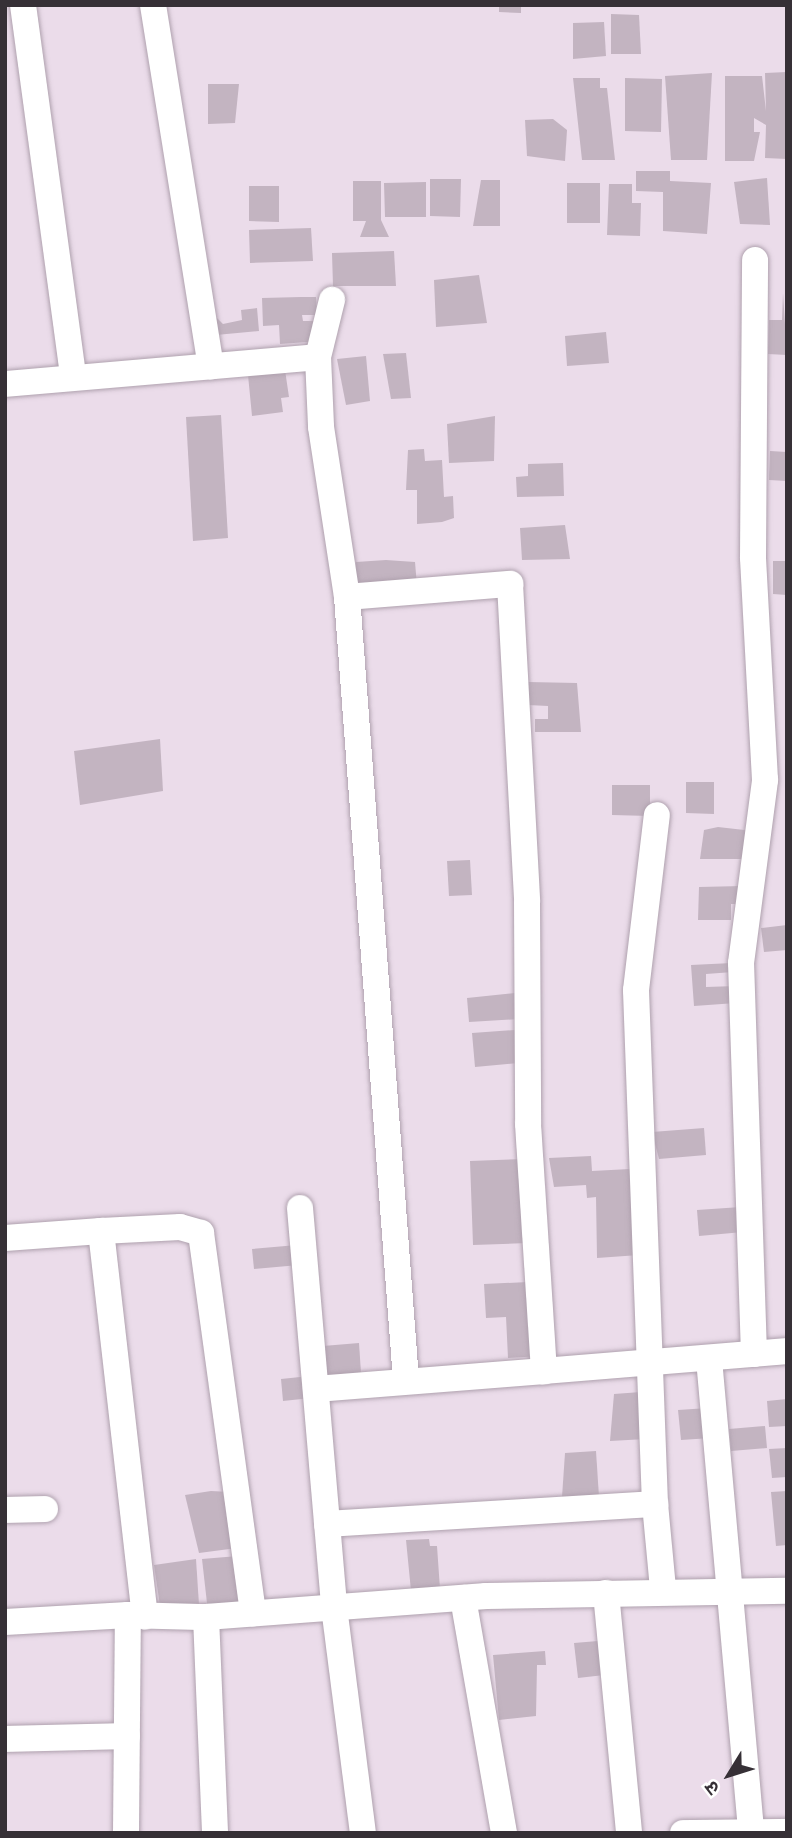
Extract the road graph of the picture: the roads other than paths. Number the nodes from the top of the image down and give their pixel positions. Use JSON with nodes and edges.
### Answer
{"nodes":[{"id":1,"x":23,"y":5,"type":"edge"},
{"id":2,"x":153,"y":5,"type":"edge"},
{"id":3,"x":754,"y":260,"type":"dead end"},
{"id":4,"x":332,"y":300,"type":"dead end"},
{"id":5,"x":318,"y":357,"type":"junction"},
{"id":6,"x":211,"y":366,"type":"junction"},
{"id":7,"x":73,"y":377,"type":"junction"},
{"id":8,"x":5,"y":384,"type":"edge"},
{"id":9,"x":347,"y":597,"type":"junction"},
{"id":10,"x":657,"y":815,"type":"dead end"},
{"id":11,"x":300,"y":1208,"type":"dead end"},
{"id":12,"x":101,"y":1231,"type":"junction"},
{"id":13,"x":5,"y":1238,"type":"edge"},
{"id":14,"x":787,"y":1351,"type":"edge"},
{"id":15,"x":754,"y":1354,"type":"junction"},
{"id":16,"x":709,"y":1359,"type":"junction"},
{"id":17,"x":650,"y":1364,"type":"junction"},
{"id":18,"x":544,"y":1371,"type":"junction"},
{"id":19,"x":406,"y":1380,"type":"junction"},
{"id":20,"x":316,"y":1389,"type":"junction"},
{"id":21,"x":655,"y":1504,"type":"junction"},
{"id":22,"x":45,"y":1509,"type":"dead end"},
{"id":23,"x":5,"y":1510,"type":"edge"},
{"id":24,"x":327,"y":1524,"type":"junction"},
{"id":25,"x":663,"y":1589,"type":"junction"},
{"id":26,"x":787,"y":1591,"type":"edge"},
{"id":27,"x":727,"y":1592,"type":"junction"},
{"id":28,"x":606,"y":1593,"type":"junction"},
{"id":29,"x":463,"y":1598,"type":"junction"},
{"id":30,"x":334,"y":1607,"type":"junction"},
{"id":31,"x":253,"y":1613,"type":"junction"},
{"id":32,"x":137,"y":1616,"type":"junction"},
{"id":33,"x":206,"y":1617,"type":"junction"},
{"id":34,"x":5,"y":1622,"type":"edge"},
{"id":35,"x":127,"y":1737,"type":"junction"},
{"id":36,"x":5,"y":1739,"type":"edge"},
{"id":37,"x":751,"y":1832,"type":"edge"},
{"id":38,"x":787,"y":1832,"type":"edge"},
{"id":39,"x":126,"y":1833,"type":"edge"},
{"id":40,"x":215,"y":1833,"type":"edge"},
{"id":41,"x":363,"y":1833,"type":"edge"},
{"id":42,"x":504,"y":1833,"type":"edge"},
{"id":43,"x":629,"y":1833,"type":"edge"},
{"id":44,"x":683,"y":1833,"type":"edge"}],
"edges":[{"from":1,"to":7,"type":"street"},
{"from":2,"to":6,"type":"street"},
{"from":3,"to":15,"type":"street"},
{"from":4,"to":5,"type":"street"},
{"from":5,"to":6,"type":"street"},
{"from":5,"to":9,"type":"street"},
{"from":6,"to":7,"type":"street"},
{"from":7,"to":8,"type":"street"},
{"from":9,"to":18,"type":"street"},
{"from":9,"to":19,"type":"street"},
{"from":10,"to":17,"type":"street"},
{"from":11,"to":20,"type":"street"},
{"from":12,"to":13,"type":"street"},
{"from":12,"to":31,"type":"street"},
{"from":12,"to":32,"type":"street"},
{"from":14,"to":15,"type":"street"},
{"from":15,"to":16,"type":"street"},
{"from":16,"to":17,"type":"street"},
{"from":16,"to":27,"type":"street"},
{"from":17,"to":18,"type":"street"},
{"from":17,"to":21,"type":"street"},
{"from":18,"to":19,"type":"street"},
{"from":19,"to":20,"type":"street"},
{"from":20,"to":24,"type":"street"},
{"from":21,"to":24,"type":"street"},
{"from":21,"to":25,"type":"street"},
{"from":22,"to":23,"type":"street"},
{"from":24,"to":30,"type":"street"},
{"from":25,"to":27,"type":"street"},
{"from":25,"to":28,"type":"street"},
{"from":26,"to":27,"type":"street"},
{"from":27,"to":37,"type":"street"},
{"from":28,"to":29,"type":"street"},
{"from":28,"to":43,"type":"street"},
{"from":29,"to":30,"type":"street"},
{"from":29,"to":42,"type":"street"},
{"from":30,"to":31,"type":"street"},
{"from":30,"to":41,"type":"street"},
{"from":31,"to":33,"type":"street"},
{"from":32,"to":33,"type":"street"},
{"from":32,"to":34,"type":"street"},
{"from":32,"to":35,"type":"street"},
{"from":33,"to":40,"type":"street"},
{"from":35,"to":36,"type":"street"},
{"from":35,"to":39,"type":"street"},
{"from":37,"to":38,"type":"street"},
{"from":37,"to":44,"type":"street"}]}
